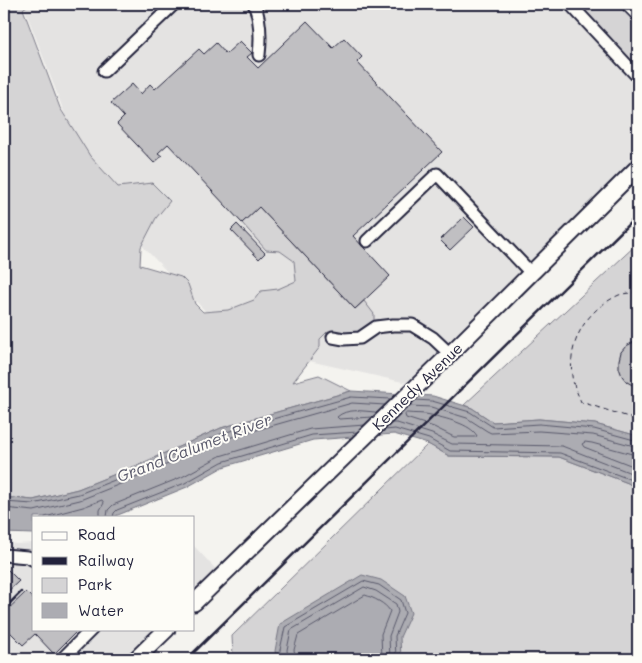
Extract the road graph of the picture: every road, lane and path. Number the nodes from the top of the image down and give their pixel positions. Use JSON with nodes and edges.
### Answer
{"nodes":[{"id":1,"x":174,"y":4,"type":"edge"},
{"id":2,"x":254,"y":4,"type":"edge"},
{"id":3,"x":570,"y":4,"type":"edge"},
{"id":4,"x":631,"y":4,"type":"edge"},
{"id":5,"x":638,"y":11,"type":"edge"},
{"id":6,"x":259,"y":55,"type":"dead end"},
{"id":7,"x":104,"y":71,"type":"dead end"},
{"id":8,"x":638,"y":77,"type":"edge"},
{"id":9,"x":638,"y":167,"type":"edge"},
{"id":10,"x":367,"y":241,"type":"dead end"},
{"id":11,"x":531,"y":273,"type":"junction"},
{"id":12,"x":638,"y":292,"type":"edge"},
{"id":13,"x":333,"y":337,"type":"dead end"},
{"id":14,"x":450,"y":354,"type":"junction"},
{"id":15,"x":638,"y":420,"type":"edge"},
{"id":16,"x":4,"y":555,"type":"edge"},
{"id":17,"x":32,"y":559,"type":"edge"},
{"id":18,"x":195,"y":602,"type":"edge"},
{"id":19,"x":91,"y":630,"type":"edge"},
{"id":20,"x":166,"y":630,"type":"edge"},
{"id":21,"x":62,"y":659,"type":"edge"},
{"id":22,"x":136,"y":659,"type":"edge"}],
"edges":[{"from":1,"to":7,"type":"lane"},
{"from":2,"to":6,"type":"lane"},
{"from":3,"to":8,"type":"lane"},
{"from":4,"to":5,"type":"highway"},
{"from":9,"to":11,"type":"main road","name":"Kennedy Avenue"},
{"from":10,"to":11,"type":"lane"},
{"from":11,"to":14,"type":"main road","name":"Kennedy Avenue"},
{"from":12,"to":15,"type":"path"},
{"from":13,"to":14,"type":"lane"},
{"from":14,"to":18,"type":"main road","name":"Kennedy Avenue"},
{"from":16,"to":17,"type":"lane"},
{"from":19,"to":21,"type":"lane"},
{"from":20,"to":22,"type":"main road"}]}
